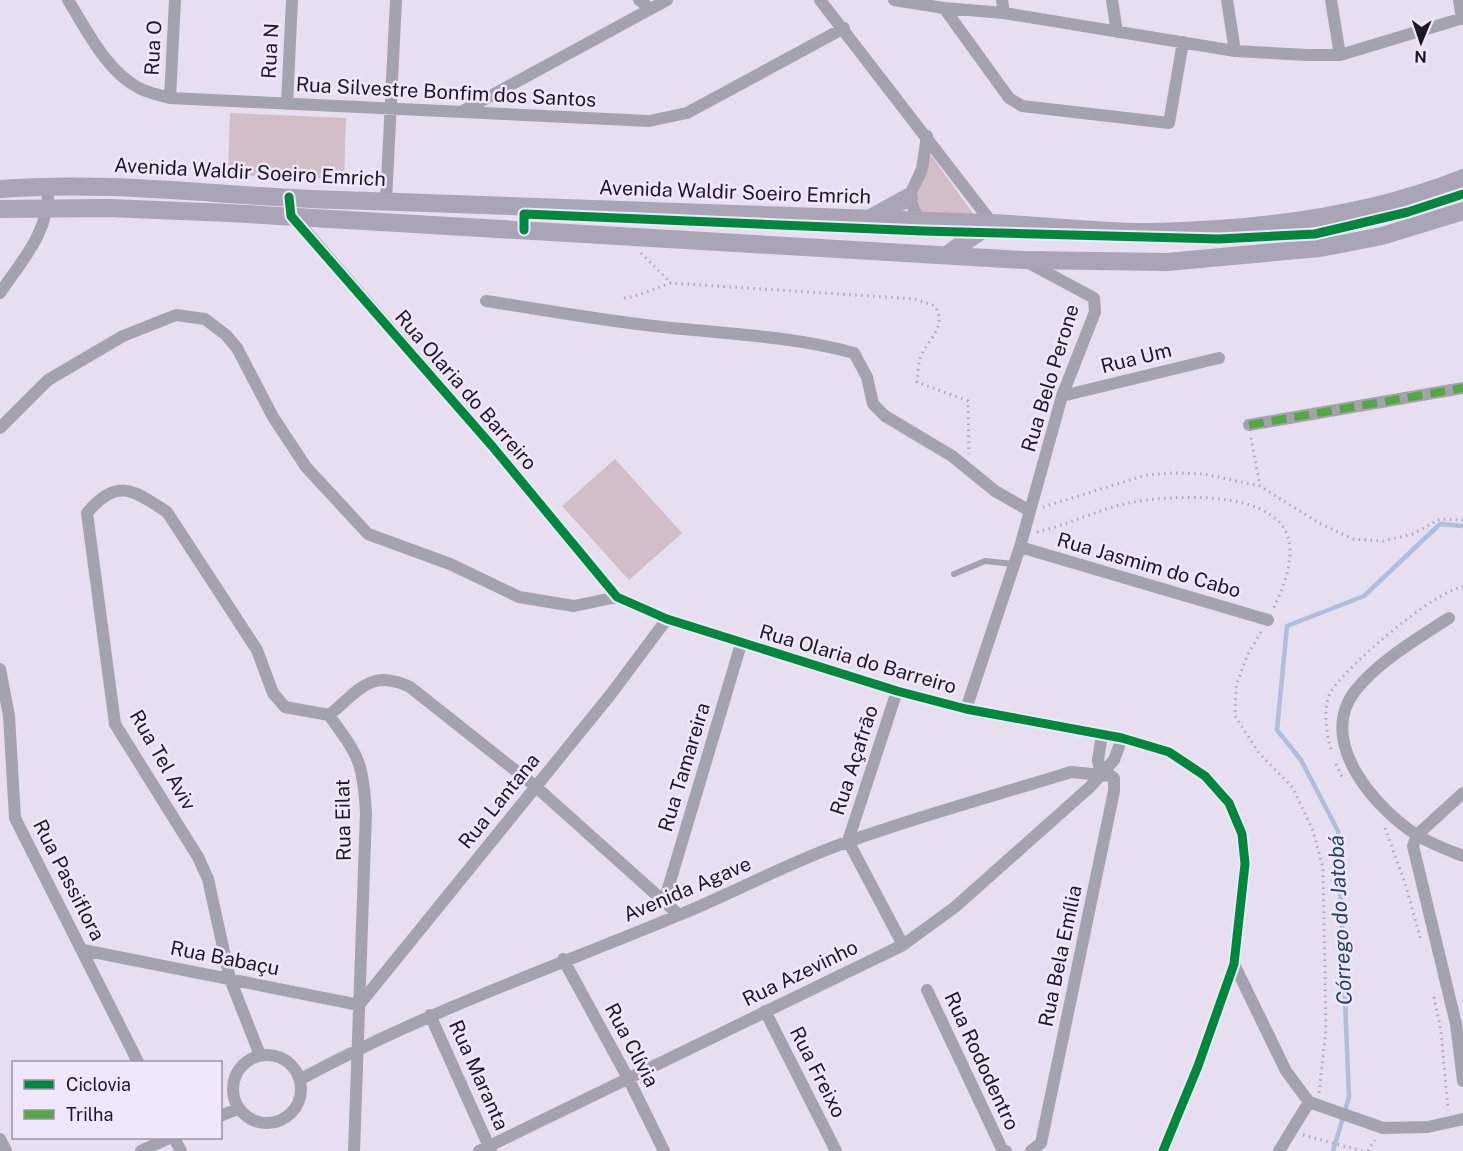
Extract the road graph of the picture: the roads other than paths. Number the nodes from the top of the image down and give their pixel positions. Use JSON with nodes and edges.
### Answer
{"nodes":[{"id":1,"x":68,"y":0,"type":"edge"},
{"id":2,"x":175,"y":0,"type":"edge"},
{"id":3,"x":292,"y":0,"type":"edge"},
{"id":4,"x":396,"y":0,"type":"edge"},
{"id":5,"x":639,"y":0,"type":"edge"},
{"id":6,"x":667,"y":0,"type":"edge"},
{"id":7,"x":820,"y":0,"type":"edge"},
{"id":8,"x":894,"y":0,"type":"edge"},
{"id":9,"x":1002,"y":0,"type":"edge"},
{"id":10,"x":1112,"y":0,"type":"edge"},
{"id":11,"x":1227,"y":0,"type":"edge"},
{"id":12,"x":1331,"y":0,"type":"edge"},
{"id":13,"x":1459,"y":0,"type":"edge"},
{"id":14,"x":944,"y":8,"type":"junction"},
{"id":15,"x":651,"y":9,"type":"junction"},
{"id":16,"x":1004,"y":13,"type":"junction"},
{"id":17,"x":1463,"y":19,"type":"edge"},
{"id":18,"x":844,"y":28,"type":"junction"},
{"id":19,"x":1117,"y":32,"type":"junction"},
{"id":20,"x":1183,"y":42,"type":"junction"},
{"id":21,"x":1235,"y":51,"type":"junction"},
{"id":22,"x":1340,"y":55,"type":"junction"},
{"id":23,"x":170,"y":98,"type":"junction"},
{"id":24,"x":287,"y":104,"type":"junction"},
{"id":25,"x":391,"y":110,"type":"junction"},
{"id":26,"x":461,"y":112,"type":"junction"},
{"id":27,"x":927,"y":136,"type":"junction"},
{"id":28,"x":0,"y":178,"type":"edge"},
{"id":29,"x":1463,"y":178,"type":"edge"},
{"id":30,"x":48,"y":188,"type":"junction"},
{"id":31,"x":8,"y":189,"type":"edge"},
{"id":32,"x":289,"y":197,"type":"junction"},
{"id":33,"x":909,"y":197,"type":"junction"},
{"id":34,"x":386,"y":201,"type":"junction"},
{"id":35,"x":49,"y":208,"type":"junction"},
{"id":36,"x":0,"y":209,"type":"edge"},
{"id":37,"x":1463,"y":211,"type":"edge"},
{"id":38,"x":291,"y":216,"type":"junction"},
{"id":39,"x":867,"y":220,"type":"junction"},
{"id":40,"x":919,"y":222,"type":"junction"},
{"id":41,"x":992,"y":223,"type":"junction"},
{"id":42,"x":941,"y":254,"type":"junction"},
{"id":43,"x":1023,"y":260,"type":"junction"},
{"id":44,"x":0,"y":293,"type":"edge"},
{"id":45,"x":486,"y":301,"type":"dead end"},
{"id":46,"x":1219,"y":358,"type":"dead end"},
{"id":47,"x":1463,"y":388,"type":"edge"},
{"id":48,"x":1062,"y":396,"type":"junction"},
{"id":49,"x":1249,"y":425,"type":"road end"},
{"id":50,"x":0,"y":428,"type":"edge"},
{"id":51,"x":1030,"y":512,"type":"junction"},
{"id":52,"x":1020,"y":548,"type":"junction"},
{"id":53,"x":1014,"y":564,"type":"junction"},
{"id":54,"x":954,"y":574,"type":"dead end"},
{"id":55,"x":617,"y":597,"type":"junction"},
{"id":56,"x":1449,"y":618,"type":"dead end"},
{"id":57,"x":667,"y":619,"type":"junction"},
{"id":58,"x":1268,"y":620,"type":"road end"},
{"id":59,"x":741,"y":644,"type":"junction"},
{"id":60,"x":0,"y":669,"type":"edge"},
{"id":61,"x":897,"y":691,"type":"junction"},
{"id":62,"x":966,"y":709,"type":"junction"},
{"id":63,"x":329,"y":715,"type":"junction"},
{"id":64,"x":1102,"y":735,"type":"junction"},
{"id":65,"x":1122,"y":738,"type":"junction"},
{"id":66,"x":1101,"y":775,"type":"junction"},
{"id":67,"x":535,"y":786,"type":"junction"},
{"id":68,"x":1463,"y":793,"type":"edge"},
{"id":69,"x":1417,"y":836,"type":"junction"},
{"id":70,"x":848,"y":841,"type":"junction"},
{"id":71,"x":1463,"y":856,"type":"edge"},
{"id":72,"x":664,"y":902,"type":"junction"},
{"id":73,"x":679,"y":915,"type":"junction"},
{"id":74,"x":903,"y":945,"type":"junction"},
{"id":75,"x":83,"y":950,"type":"junction"},
{"id":76,"x":563,"y":959,"type":"junction"},
{"id":77,"x":1234,"y":964,"type":"junction"},
{"id":78,"x":230,"y":979,"type":"junction"},
{"id":79,"x":927,"y":990,"type":"dead end"},
{"id":80,"x":359,"y":1005,"type":"junction"},
{"id":81,"x":765,"y":1011,"type":"junction"},
{"id":82,"x":430,"y":1016,"type":"junction"},
{"id":83,"x":358,"y":1048,"type":"junction"},
{"id":84,"x":261,"y":1055,"type":"junction"},
{"id":85,"x":138,"y":1061,"type":"edge"},
{"id":86,"x":628,"y":1078,"type":"junction"},
{"id":87,"x":301,"y":1079,"type":"junction"},
{"id":88,"x":1463,"y":1081,"type":"edge"},
{"id":89,"x":1317,"y":1104,"type":"junction"},
{"id":90,"x":238,"y":1109,"type":"junction"},
{"id":91,"x":222,"y":1115,"type":"edge"},
{"id":92,"x":1463,"y":1119,"type":"edge"},
{"id":93,"x":0,"y":1139,"type":"edge"},
{"id":94,"x":165,"y":1139,"type":"edge"},
{"id":95,"x":486,"y":1149,"type":"edge"},
{"id":96,"x":1004,"y":1150,"type":"edge"},
{"id":97,"x":6,"y":1151,"type":"edge"},
{"id":98,"x":141,"y":1151,"type":"edge"},
{"id":99,"x":354,"y":1151,"type":"edge"},
{"id":100,"x":663,"y":1151,"type":"edge"},
{"id":101,"x":836,"y":1151,"type":"edge"},
{"id":102,"x":1031,"y":1151,"type":"edge"},
{"id":103,"x":1163,"y":1151,"type":"edge"},
{"id":104,"x":1279,"y":1151,"type":"edge"}],
"edges":[{"from":1,"to":23,"type":"street","name":"Rua Silvestre Bonfim dos Santos"},
{"from":2,"to":23,"type":"street","name":"Rua O"},
{"from":3,"to":24,"type":"street","name":"Rua N"},
{"from":4,"to":25,"type":"street"},
{"from":5,"to":15,"type":"street"},
{"from":6,"to":15,"type":"street"},
{"from":7,"to":18,"type":"street"},
{"from":8,"to":14,"type":"street"},
{"from":9,"to":16,"type":"street"},
{"from":10,"to":19,"type":"street"},
{"from":11,"to":21,"type":"street"},
{"from":12,"to":22,"type":"street"},
{"from":13,"to":17,"type":"street"},
{"from":14,"to":16,"type":"street"},
{"from":14,"to":20,"type":"street"},
{"from":15,"to":26,"type":"street"},
{"from":16,"to":19,"type":"street"},
{"from":17,"to":22,"type":"street"},
{"from":18,"to":26,"type":"street","name":"Rua Silvestre Bonfim dos Santos"},
{"from":18,"to":27,"type":"street"},
{"from":19,"to":20,"type":"street"},
{"from":20,"to":21,"type":"street"},
{"from":21,"to":22,"type":"street"},
{"from":23,"to":24,"type":"street","name":"Rua Silvestre Bonfim dos Santos"},
{"from":24,"to":25,"type":"street","name":"Rua Silvestre Bonfim dos Santos"},
{"from":25,"to":26,"type":"street","name":"Rua Silvestre Bonfim dos Santos"},
{"from":25,"to":34,"type":"street"},
{"from":27,"to":33,"type":"street"},
{"from":27,"to":41,"type":"street"},
{"from":28,"to":31,"type":"street"},
{"from":29,"to":41,"type":"main road","name":"Avenida Waldir Soeiro Emrich"},
{"from":30,"to":31,"type":"main road","name":"Avenida Waldir Soeiro Emrich"},
{"from":30,"to":32,"type":"main road","name":"Avenida Waldir Soeiro Emrich"},
{"from":30,"to":35,"type":"street"},
{"from":32,"to":34,"type":"main road","name":"Avenida Waldir Soeiro Emrich"},
{"from":32,"to":38,"type":"street"},
{"from":33,"to":39,"type":"main road"},
{"from":33,"to":40,"type":"street"},
{"from":34,"to":39,"type":"main road","name":"Avenida Waldir Soeiro Emrich"},
{"from":35,"to":36,"type":"main road"},
{"from":35,"to":38,"type":"main road"},
{"from":35,"to":44,"type":"street"},
{"from":37,"to":43,"type":"main road"},
{"from":38,"to":42,"type":"main road"},
{"from":38,"to":55,"type":"street","name":"Rua Olaria do Barreiro"},
{"from":39,"to":40,"type":"main road","name":"Avenida Waldir Soeiro Emrich"},
{"from":40,"to":41,"type":"main road","name":"Avenida Waldir Soeiro Emrich"},
{"from":40,"to":42,"type":"main road"},
{"from":41,"to":42,"type":"main road"},
{"from":42,"to":43,"type":"main road"},
{"from":43,"to":48,"type":"street","name":"Rua Belo Perone"},
{"from":45,"to":51,"type":"street"},
{"from":46,"to":48,"type":"street","name":"Rua Um"},
{"from":47,"to":49,"type":"street"},
{"from":48,"to":51,"type":"street","name":"Rua Belo Perone"},
{"from":50,"to":55,"type":"street"},
{"from":51,"to":52,"type":"street","name":"Rua Belo Perone"},
{"from":52,"to":53,"type":"street","name":"Rua Belo Perone"},
{"from":52,"to":58,"type":"street","name":"Rua Jasmim do Cabo"},
{"from":53,"to":54,"type":"lane"},
{"from":53,"to":62,"type":"street","name":"Rua Belo Perone"},
{"from":55,"to":57,"type":"street","name":"Rua Olaria do Barreiro"},
{"from":56,"to":69,"type":"street"},
{"from":57,"to":59,"type":"street","name":"Rua Olaria do Barreiro"},
{"from":57,"to":67,"type":"street","name":"Rua Lantana"},
{"from":59,"to":61,"type":"street","name":"Rua Olaria do Barreiro"},
{"from":59,"to":72,"type":"street","name":"Rua Tamareira"},
{"from":60,"to":75,"type":"street","name":"Rua Passiflora"},
{"from":61,"to":62,"type":"street","name":"Rua Olaria do Barreiro"},
{"from":61,"to":70,"type":"street","name":"Rua Açafrão"},
{"from":62,"to":64,"type":"street","name":"Rua Olaria do Barreiro"},
{"from":63,"to":67,"type":"street"},
{"from":63,"to":78,"type":"street","name":"Rua Tel Aviv"},
{"from":63,"to":80,"type":"street","name":"Rua Eilat"},
{"from":64,"to":65,"type":"street","name":"Rua Olaria do Barreiro"},
{"from":64,"to":66,"type":"street"},
{"from":65,"to":66,"type":"street","name":"Rua Azevinho"},
{"from":65,"to":77,"type":"street","name":"Rua Olaria do Barreiro"},
{"from":66,"to":70,"type":"street","name":"Avenida Agave"},
{"from":66,"to":74,"type":"street","name":"Rua Azevinho"},
{"from":66,"to":102,"type":"street","name":"Rua Bela Emília"},
{"from":67,"to":72,"type":"street"},
{"from":67,"to":80,"type":"street","name":"Rua Lantana"},
{"from":68,"to":69,"type":"street"},
{"from":69,"to":71,"type":"street"},
{"from":69,"to":88,"type":"street"},
{"from":70,"to":73,"type":"street","name":"Avenida Agave"},
{"from":70,"to":74,"type":"street"},
{"from":72,"to":73,"type":"street"},
{"from":73,"to":76,"type":"street","name":"Avenida Agave"},
{"from":74,"to":81,"type":"street","name":"Rua Azevinho"},
{"from":75,"to":78,"type":"street","name":"Rua Babaçu"},
{"from":75,"to":85,"type":"street","name":"Rua Passiflora"},
{"from":76,"to":82,"type":"street","name":"Avenida Agave"},
{"from":76,"to":86,"type":"street","name":"Rua Clívia"},
{"from":77,"to":89,"type":"street"},
{"from":77,"to":103,"type":"street","name":"Rua Olaria do Barreiro"},
{"from":78,"to":80,"type":"street","name":"Rua Babaçu"},
{"from":78,"to":84,"type":"street","name":"Rua Tel Aviv"},
{"from":79,"to":96,"type":"street","name":"Rua Rododentro"},
{"from":80,"to":83,"type":"street","name":"Rua Eilat"},
{"from":81,"to":86,"type":"street","name":"Rua Azevinho"},
{"from":81,"to":101,"type":"street","name":"Rua Freixo"},
{"from":82,"to":83,"type":"street","name":"Avenida Agave"},
{"from":82,"to":95,"type":"street","name":"Rua Maranta"},
{"from":83,"to":87,"type":"street","name":"Avenida Agave"},
{"from":83,"to":99,"type":"street","name":"Rua Eilat"},
{"from":84,"to":87,"type":"street"},
{"from":84,"to":90,"type":"street"},
{"from":86,"to":95,"type":"street","name":"Rua Azevinho"},
{"from":86,"to":100,"type":"street","name":"Rua Clívia"},
{"from":87,"to":90,"type":"street"},
{"from":89,"to":92,"type":"street"},
{"from":89,"to":104,"type":"street"},
{"from":90,"to":91,"type":"street"},
{"from":93,"to":97,"type":"street"},
{"from":94,"to":98,"type":"street"}]}
